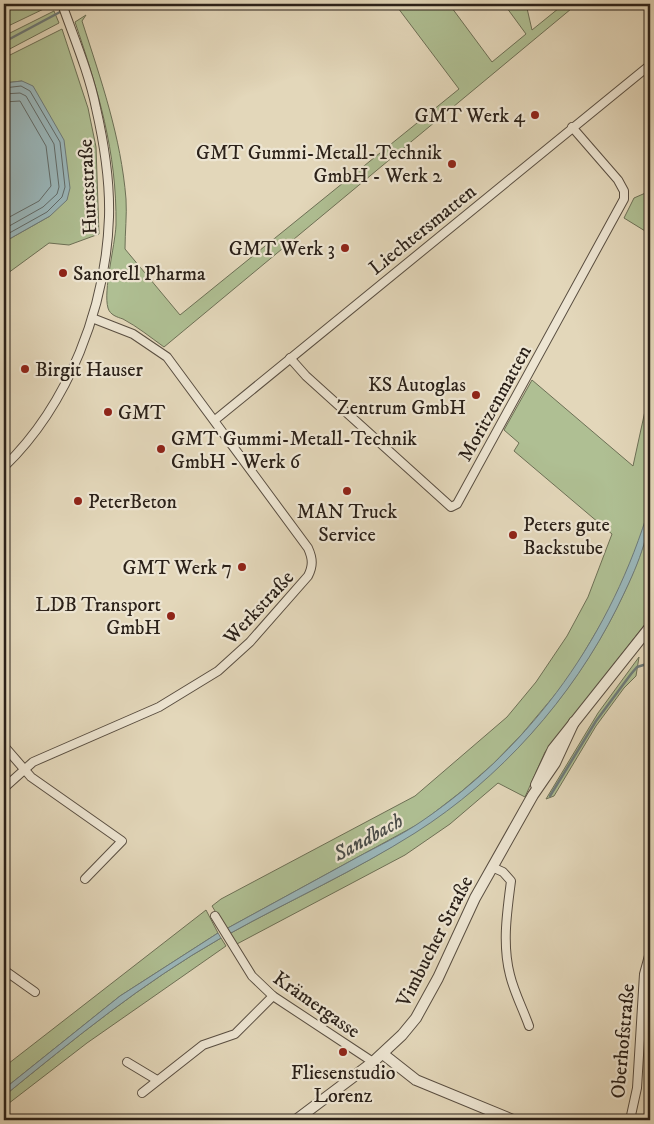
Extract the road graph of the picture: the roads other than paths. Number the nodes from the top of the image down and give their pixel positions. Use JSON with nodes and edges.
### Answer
{"nodes":[{"id":1,"x":62,"y":4,"type":"edge"},
{"id":2,"x":650,"y":65,"type":"edge"},
{"id":3,"x":572,"y":127,"type":"junction"},
{"id":4,"x":92,"y":318,"type":"junction"},
{"id":5,"x":290,"y":358,"type":"junction"},
{"id":6,"x":215,"y":420,"type":"junction"},
{"id":7,"x":4,"y":467,"type":"edge"},
{"id":8,"x":649,"y":632,"type":"edge"},
{"id":9,"x":4,"y":746,"type":"edge"},
{"id":10,"x":23,"y":770,"type":"junction"},
{"id":11,"x":4,"y":788,"type":"edge"},
{"id":12,"x":492,"y":867,"type":"junction"},
{"id":13,"x":85,"y":879,"type":"dead end"},
{"id":14,"x":215,"y":916,"type":"dead end"},
{"id":15,"x":650,"y":952,"type":"edge"},
{"id":16,"x":648,"y":966,"type":"edge"},
{"id":17,"x":4,"y":970,"type":"edge"},
{"id":18,"x":36,"y":992,"type":"dead end"},
{"id":19,"x":273,"y":996,"type":"junction"},
{"id":20,"x":529,"y":1026,"type":"dead end"},
{"id":21,"x":383,"y":1054,"type":"junction"},
{"id":22,"x":127,"y":1062,"type":"dead end"},
{"id":23,"x":373,"y":1062,"type":"junction"},
{"id":24,"x":157,"y":1080,"type":"junction"},
{"id":25,"x":142,"y":1093,"type":"dead end"},
{"id":26,"x":296,"y":1120,"type":"edge"},
{"id":27,"x":513,"y":1120,"type":"edge"},
{"id":28,"x":630,"y":1120,"type":"edge"}],
"edges":[{"from":1,"to":4,"type":"street","name":"Hurststraße"},
{"from":2,"to":3,"type":"street","name":"Liechtersmatten"},
{"from":3,"to":5,"type":"street","name":"Liechtersmatten"},
{"from":3,"to":5,"type":"street","name":"Moritzenmatten"},
{"from":4,"to":6,"type":"street","name":"Werkstraße"},
{"from":4,"to":7,"type":"street","name":"Hurststraße"},
{"from":5,"to":6,"type":"street","name":"Liechtersmatten"},
{"from":6,"to":10,"type":"street","name":"Werkstraße"},
{"from":8,"to":12,"type":"street","name":"Vimbucher Straße"},
{"from":9,"to":10,"type":"street"},
{"from":10,"to":11,"type":"street","name":"Werkstraße"},
{"from":10,"to":13,"type":"street"},
{"from":12,"to":20,"type":"street"},
{"from":12,"to":21,"type":"street","name":"Vimbucher Straße"},
{"from":14,"to":19,"type":"street","name":"Krämergasse"},
{"from":15,"to":16,"type":"street","name":"Oberhofstraße"},
{"from":16,"to":28,"type":"street","name":"Oberhofstraße"},
{"from":17,"to":18,"type":"street"},
{"from":19,"to":23,"type":"street","name":"Krämergasse"},
{"from":19,"to":24,"type":"street"},
{"from":21,"to":23,"type":"street","name":"Vimbucher Straße"},
{"from":21,"to":27,"type":"street"},
{"from":22,"to":24,"type":"street"},
{"from":23,"to":26,"type":"street","name":"Vimbucher Straße"},
{"from":24,"to":25,"type":"street"}]}
